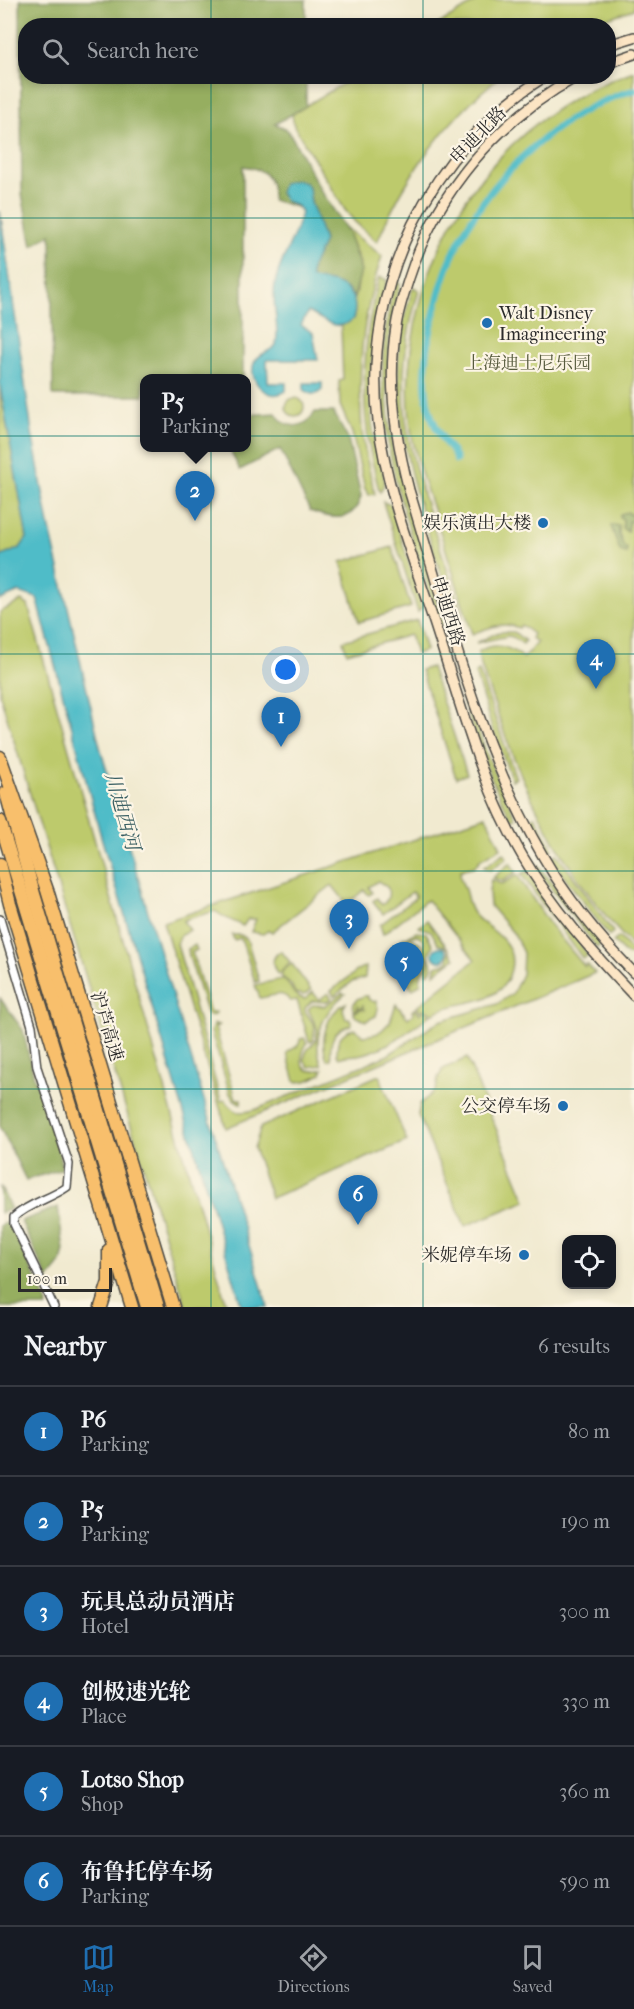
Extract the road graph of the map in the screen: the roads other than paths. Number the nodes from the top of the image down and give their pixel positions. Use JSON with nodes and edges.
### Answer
{"nodes":[{"id":1,"x":634,"y":37,"type":"edge"},
{"id":2,"x":616,"y":43,"type":"edge"},
{"id":3,"x":634,"y":54,"type":"edge"},
{"id":4,"x":616,"y":60,"type":"edge"},
{"id":5,"x":533,"y":84,"type":"edge"},
{"id":6,"x":565,"y":84,"type":"edge"},
{"id":7,"x":427,"y":198,"type":"joint"},
{"id":8,"x":441,"y":206,"type":"joint"},
{"id":9,"x":0,"y":757,"type":"edge"},
{"id":10,"x":0,"y":766,"type":"edge"},
{"id":11,"x":0,"y":821,"type":"edge"},
{"id":12,"x":0,"y":864,"type":"edge"},
{"id":13,"x":0,"y":919,"type":"edge"},
{"id":14,"x":634,"y":973,"type":"edge"},
{"id":15,"x":634,"y":996,"type":"edge"},
{"id":16,"x":73,"y":1113,"type":"junction"},
{"id":17,"x":133,"y":1175,"type":"junction"},
{"id":18,"x":54,"y":1307,"type":"edge"},
{"id":19,"x":100,"y":1307,"type":"edge"},
{"id":20,"x":132,"y":1307,"type":"edge"},
{"id":21,"x":147,"y":1307,"type":"edge"},
{"id":22,"x":158,"y":1307,"type":"edge"},
{"id":23,"x":173,"y":1307,"type":"edge"},
{"id":24,"x":178,"y":1307,"type":"edge"}],
"edges":[{"from":1,"to":2,"type":"street"},
{"from":3,"to":4,"type":"street"},
{"from":5,"to":7,"type":"street","name":"申迪北路"},
{"from":6,"to":8,"type":"street","name":"申迪北路"},
{"from":7,"to":15,"type":"street","name":"申迪西路"},
{"from":8,"to":14,"type":"street","name":"申迪西路"},
{"from":9,"to":17,"type":"highway","name":"沪芦高速"},
{"from":10,"to":22,"type":"highway","name":"沪芦高速"},
{"from":11,"to":21,"type":"highway"},
{"from":12,"to":16,"type":"highway"},
{"from":13,"to":18,"type":"street"},
{"from":16,"to":19,"type":"highway"},
{"from":16,"to":20,"type":"highway"},
{"from":17,"to":23,"type":"highway","name":"沪芦高速"},
{"from":17,"to":24,"type":"highway"}]}
